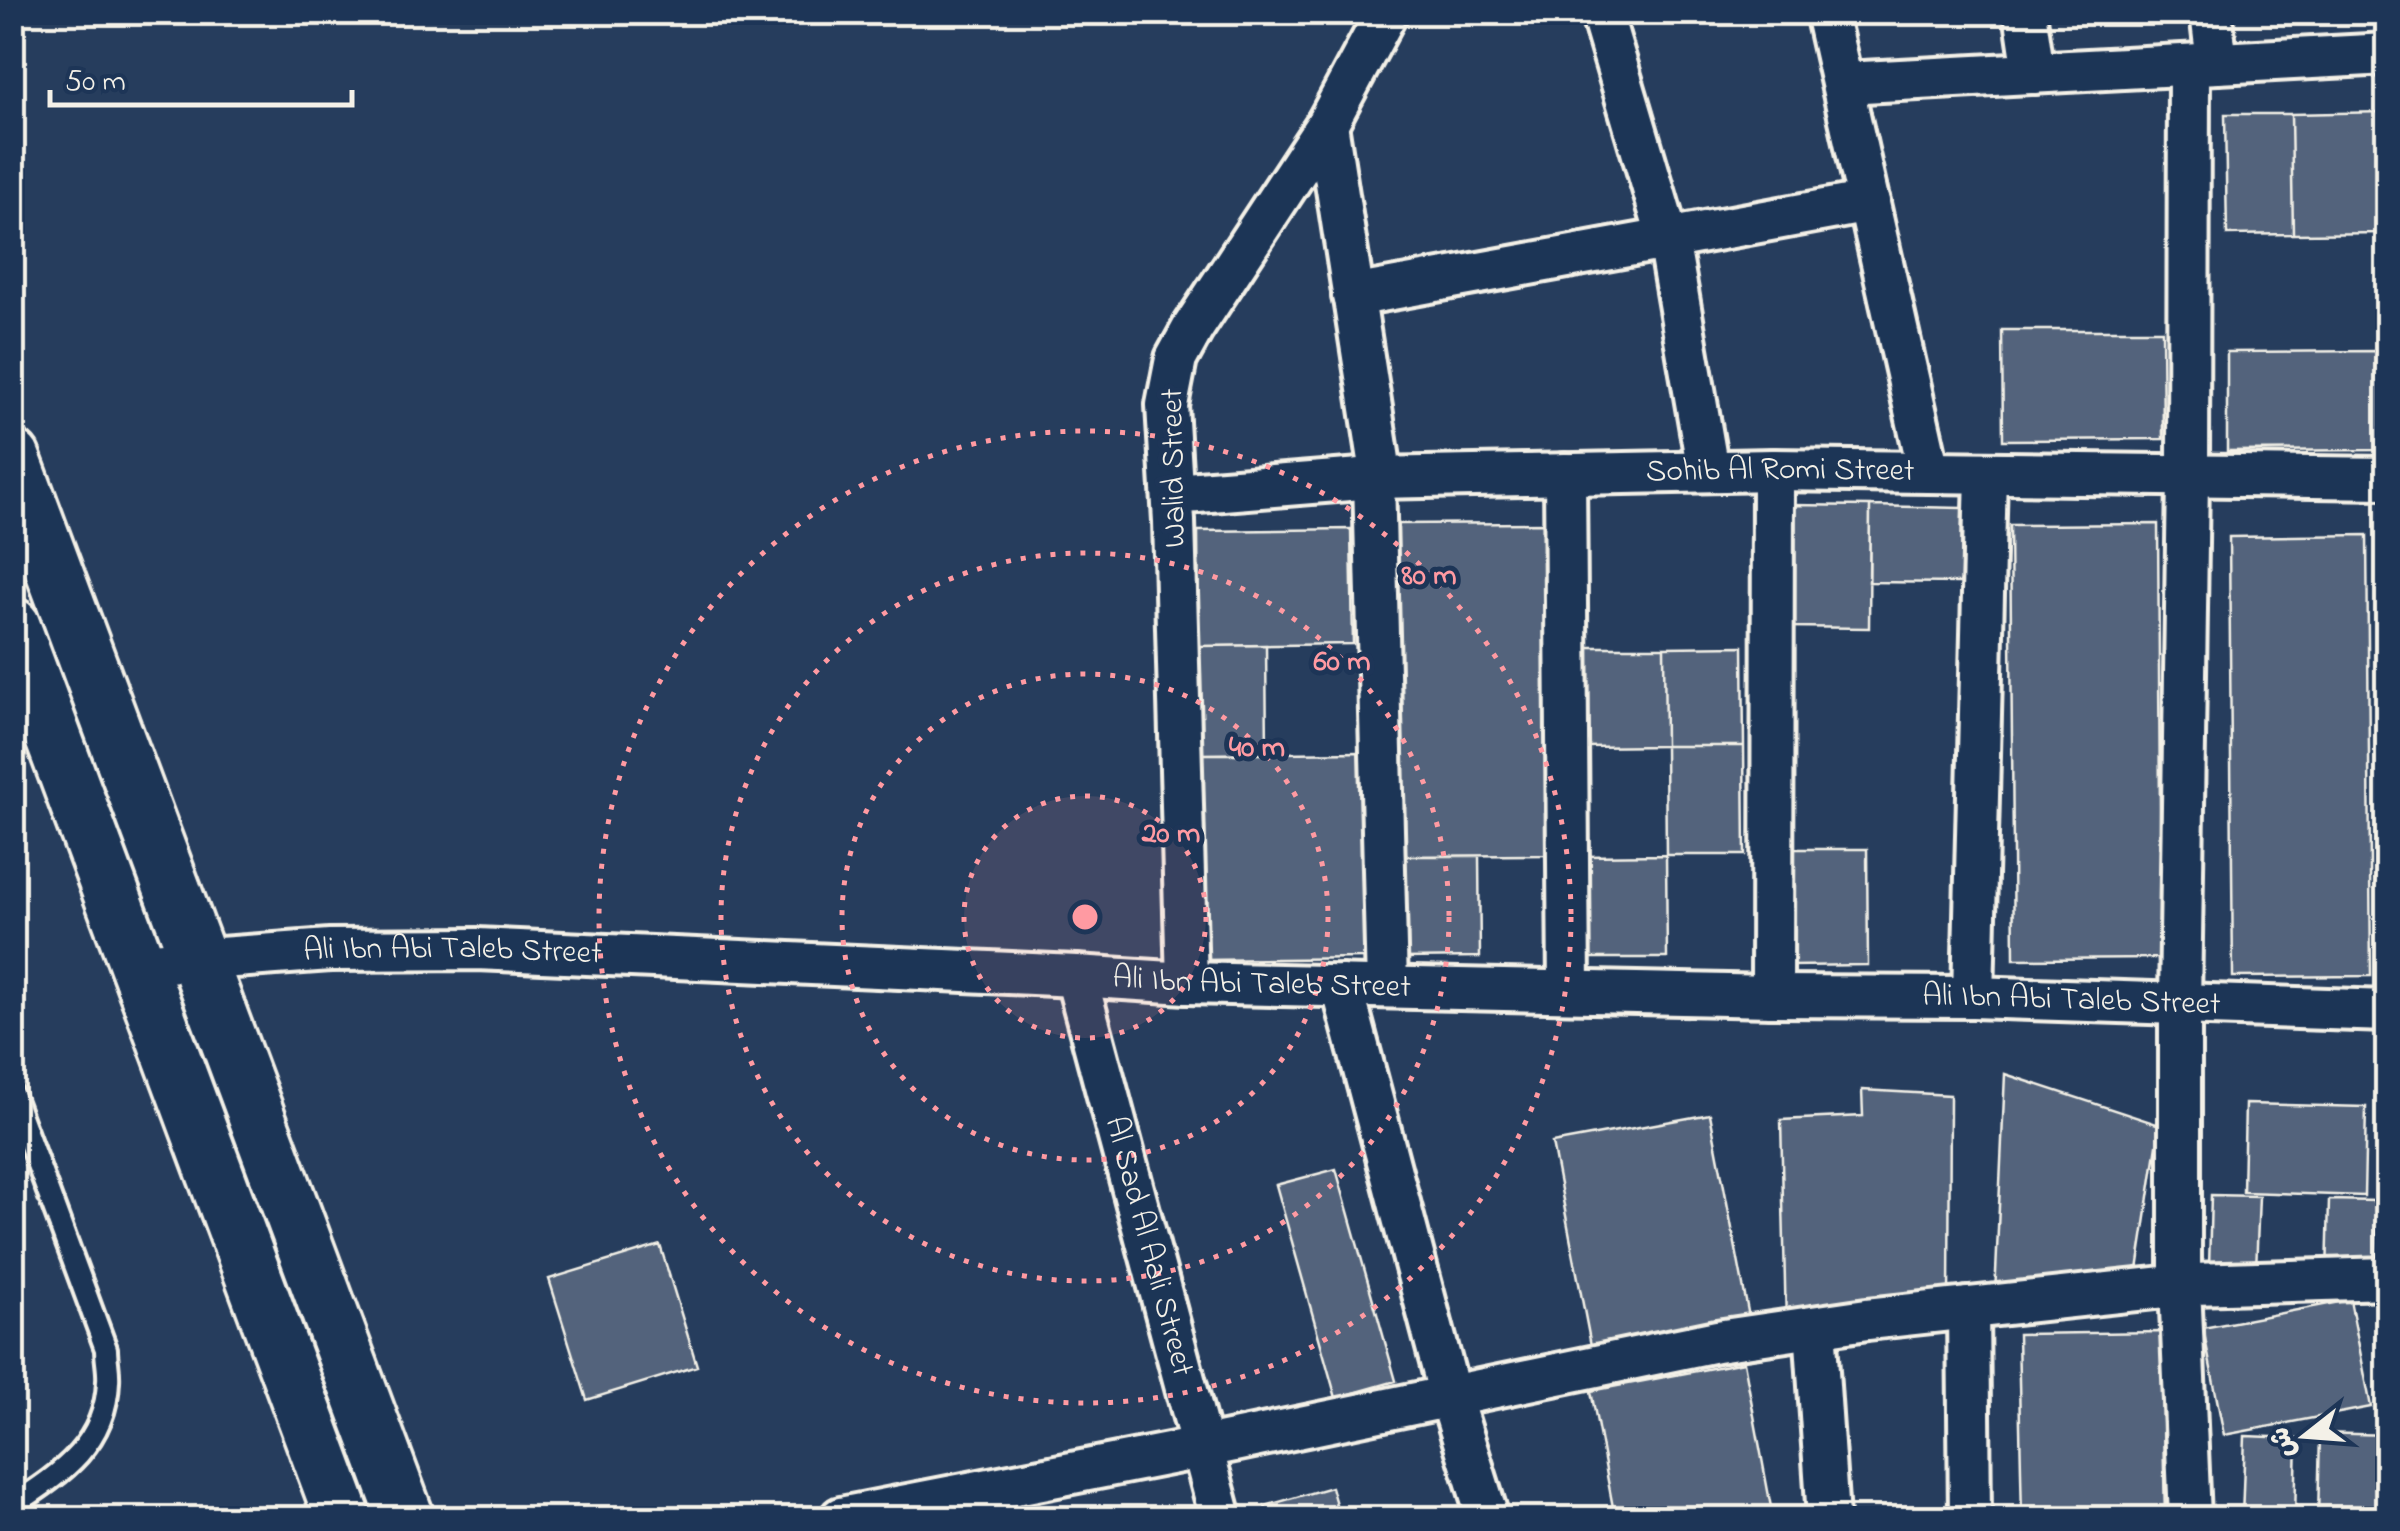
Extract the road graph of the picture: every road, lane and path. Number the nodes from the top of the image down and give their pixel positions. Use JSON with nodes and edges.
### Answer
{"nodes":[{"id":1,"x":1387,"y":12,"type":"edge"},
{"id":2,"x":1601,"y":12,"type":"edge"},
{"id":3,"x":1826,"y":12,"type":"edge"},
{"id":4,"x":2025,"y":12,"type":"edge"},
{"id":5,"x":2211,"y":12,"type":"edge"},
{"id":6,"x":2388,"y":54,"type":"edge"},
{"id":7,"x":2203,"y":64,"type":"junction"},
{"id":8,"x":2034,"y":73,"type":"junction"},
{"id":9,"x":1844,"y":83,"type":"junction"},
{"id":10,"x":1326,"y":124,"type":"junction"},
{"id":11,"x":1870,"y":202,"type":"junction"},
{"id":12,"x":1668,"y":239,"type":"junction"},
{"id":13,"x":1353,"y":296,"type":"junction"},
{"id":14,"x":12,"y":458,"type":"edge"},
{"id":15,"x":1773,"y":470,"type":"junction"},
{"id":16,"x":1708,"y":471,"type":"junction"},
{"id":17,"x":1929,"y":472,"type":"junction"},
{"id":18,"x":1565,"y":474,"type":"junction"},
{"id":19,"x":1986,"y":474,"type":"junction"},
{"id":20,"x":2188,"y":477,"type":"junction"},
{"id":21,"x":2388,"y":478,"type":"edge"},
{"id":22,"x":1378,"y":479,"type":"junction"},
{"id":23,"x":1172,"y":494,"type":"junction"},
{"id":24,"x":12,"y":626,"type":"edge"},
{"id":25,"x":198,"y":958,"type":"junction"},
{"id":26,"x":138,"y":964,"type":"junction"},
{"id":27,"x":1076,"y":976,"type":"junction"},
{"id":28,"x":1187,"y":983,"type":"junction"},
{"id":29,"x":1342,"y":986,"type":"junction"},
{"id":30,"x":1387,"y":987,"type":"junction"},
{"id":31,"x":1568,"y":991,"type":"junction"},
{"id":32,"x":1772,"y":996,"type":"junction"},
{"id":33,"x":1972,"y":997,"type":"junction"},
{"id":34,"x":2180,"y":1004,"type":"junction"},
{"id":35,"x":2388,"y":1011,"type":"edge"},
{"id":36,"x":12,"y":1094,"type":"edge"},
{"id":37,"x":2388,"y":1278,"type":"edge"},
{"id":38,"x":2180,"y":1286,"type":"junction"},
{"id":39,"x":1968,"y":1308,"type":"junction"},
{"id":40,"x":1815,"y":1327,"type":"junction"},
{"id":41,"x":1450,"y":1396,"type":"junction"},
{"id":42,"x":1200,"y":1448,"type":"junction"},
{"id":43,"x":12,"y":1506,"type":"edge"},
{"id":44,"x":343,"y":1518,"type":"edge"},
{"id":45,"x":406,"y":1518,"type":"edge"},
{"id":46,"x":841,"y":1518,"type":"edge"},
{"id":47,"x":1220,"y":1518,"type":"edge"},
{"id":48,"x":1488,"y":1518,"type":"edge"},
{"id":49,"x":1828,"y":1518,"type":"edge"},
{"id":50,"x":1970,"y":1518,"type":"edge"},
{"id":51,"x":2190,"y":1518,"type":"edge"}],
"edges":[{"from":1,"to":10,"type":"street","name":"Walid Street"},
{"from":2,"to":12,"type":"street"},
{"from":3,"to":9,"type":"street"},
{"from":4,"to":8,"type":"street"},
{"from":5,"to":7,"type":"street"},
{"from":6,"to":7,"type":"street"},
{"from":7,"to":8,"type":"street"},
{"from":7,"to":20,"type":"street"},
{"from":8,"to":9,"type":"street"},
{"from":9,"to":11,"type":"street"},
{"from":10,"to":13,"type":"street"},
{"from":10,"to":23,"type":"street","name":"Walid Street"},
{"from":11,"to":12,"type":"street"},
{"from":11,"to":17,"type":"street"},
{"from":12,"to":13,"type":"street"},
{"from":12,"to":16,"type":"street"},
{"from":13,"to":22,"type":"street"},
{"from":14,"to":25,"type":"main road"},
{"from":15,"to":16,"type":"street","name":"Sohib Al Romi Street"},
{"from":15,"to":17,"type":"street","name":"Sohib Al Romi Street"},
{"from":15,"to":32,"type":"street"},
{"from":16,"to":18,"type":"street","name":"Sohib Al Romi Street"},
{"from":17,"to":19,"type":"street","name":"Sohib Al Romi Street"},
{"from":18,"to":22,"type":"street","name":"Sohib Al Romi Street"},
{"from":18,"to":31,"type":"street"},
{"from":19,"to":20,"type":"street","name":"Sohib Al Romi Street"},
{"from":19,"to":33,"type":"street"},
{"from":20,"to":21,"type":"street","name":"Sohib Al Romi Street"},
{"from":20,"to":34,"type":"street"},
{"from":22,"to":23,"type":"street","name":"Sohib Al Romi Street"},
{"from":22,"to":30,"type":"street"},
{"from":23,"to":28,"type":"street","name":"Walid Street"},
{"from":24,"to":26,"type":"main road"},
{"from":25,"to":26,"type":"street","name":"Ali Ibn Abi Taleb Street"},
{"from":25,"to":27,"type":"street","name":"Ali Ibn Abi Taleb Street"},
{"from":25,"to":45,"type":"main road"},
{"from":26,"to":44,"type":"main road"},
{"from":27,"to":28,"type":"street","name":"Ali Ibn Abi Taleb Street"},
{"from":27,"to":42,"type":"street","name":"Al Sad Al Aali Street"},
{"from":28,"to":29,"type":"street","name":"Ali Ibn Abi Taleb Street"},
{"from":29,"to":30,"type":"street","name":"Ali Ibn Abi Taleb Street"},
{"from":29,"to":41,"type":"street"},
{"from":30,"to":31,"type":"street","name":"Ali Ibn Abi Taleb Street"},
{"from":31,"to":32,"type":"street","name":"Ali Ibn Abi Taleb Street"},
{"from":32,"to":33,"type":"street","name":"Ali Ibn Abi Taleb Street"},
{"from":33,"to":34,"type":"street","name":"Ali Ibn Abi Taleb Street"},
{"from":34,"to":35,"type":"street","name":"Ali Ibn Abi Taleb Street"},
{"from":34,"to":38,"type":"street"},
{"from":36,"to":43,"type":"lane"},
{"from":37,"to":38,"type":"street"},
{"from":38,"to":39,"type":"street"},
{"from":38,"to":51,"type":"street"},
{"from":39,"to":40,"type":"street"},
{"from":39,"to":50,"type":"street"},
{"from":40,"to":41,"type":"street"},
{"from":40,"to":49,"type":"street"},
{"from":41,"to":42,"type":"street"},
{"from":41,"to":48,"type":"street"},
{"from":42,"to":46,"type":"street"},
{"from":42,"to":47,"type":"street","name":"Al Sad Al Aali Street"}]}
